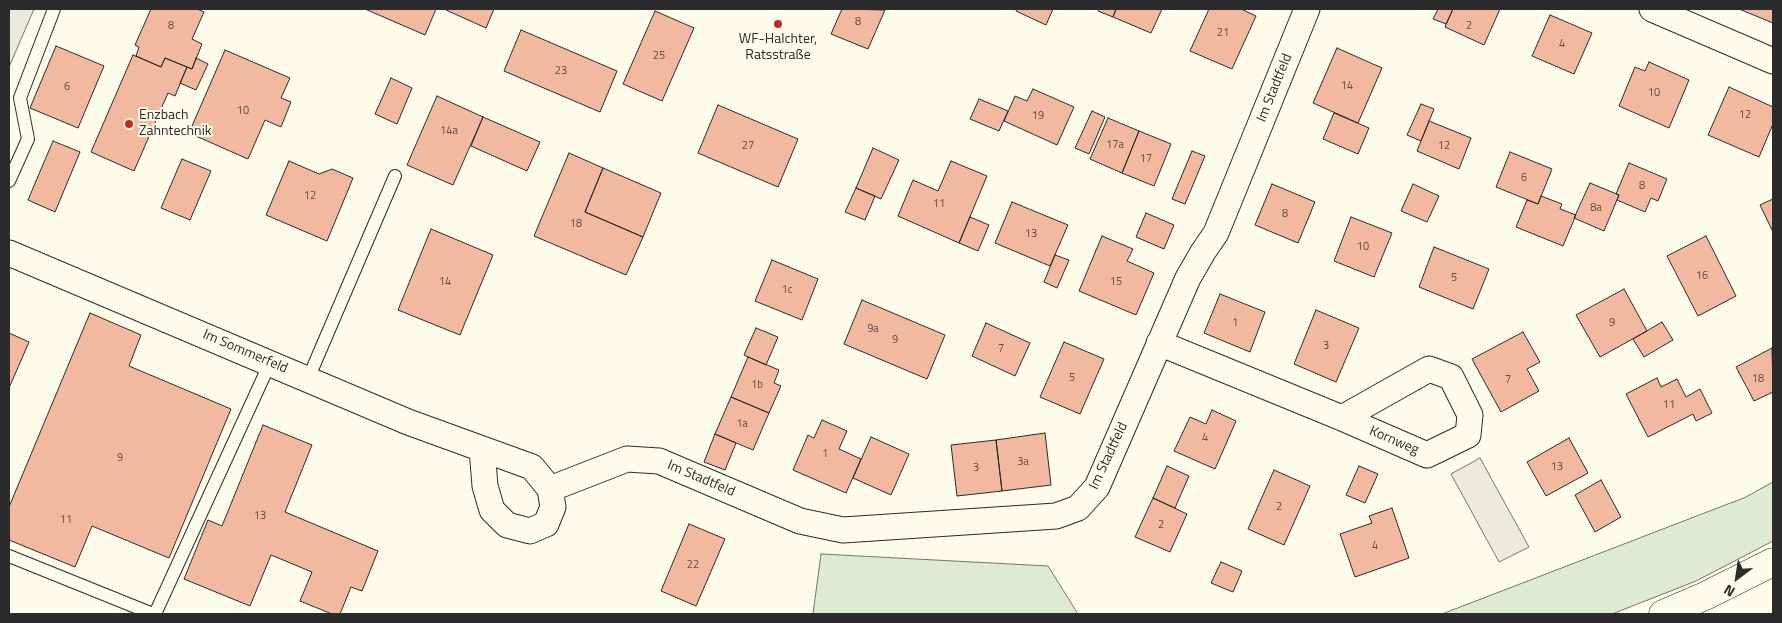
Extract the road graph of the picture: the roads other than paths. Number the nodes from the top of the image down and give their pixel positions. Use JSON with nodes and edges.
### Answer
{"nodes":[{"id":1,"x":54,"y":9,"type":"edge"},
{"id":2,"x":1307,"y":9,"type":"edge"},
{"id":3,"x":1652,"y":9,"type":"edge"},
{"id":4,"x":1773,"y":60,"type":"edge"},
{"id":5,"x":395,"y":176,"type":"dead end"},
{"id":6,"x":9,"y":181,"type":"edge"},
{"id":7,"x":9,"y":253,"type":"edge"},
{"id":8,"x":1159,"y":344,"type":"junction"},
{"id":9,"x":270,"y":363,"type":"junction"},
{"id":10,"x":308,"y":379,"type":"junction"},
{"id":11,"x":1342,"y":418,"type":"junction"},
{"id":12,"x":482,"y":449,"type":"junction"},
{"id":13,"x":550,"y":489,"type":"junction"},
{"id":14,"x":9,"y":556,"type":"edge"},
{"id":15,"x":1773,"y":562,"type":"edge"},
{"id":16,"x":154,"y":614,"type":"edge"},
{"id":17,"x":1663,"y":614,"type":"edge"}],
"edges":[{"from":1,"to":6,"type":"lane"},
{"from":2,"to":8,"type":"street","name":"Im Stadtfeld"},
{"from":3,"to":4,"type":"street"},
{"from":5,"to":10,"type":"lane"},
{"from":7,"to":9,"type":"street","name":"Im Sommerfeld"},
{"from":8,"to":11,"type":"street","name":"Kornweg"},
{"from":8,"to":13,"type":"street","name":"Im Stadtfeld"},
{"from":9,"to":10,"type":"street","name":"Im Sommerfeld"},
{"from":9,"to":16,"type":"lane"},
{"from":10,"to":12,"type":"street","name":"Im Sommerfeld"},
{"from":11,"to":11,"type":"street","name":"Kornweg"},
{"from":12,"to":13,"type":"street","name":"Im Sommerfeld"},
{"from":12,"to":13,"type":"street"},
{"from":14,"to":16,"type":"lane"},
{"from":15,"to":17,"type":"main road"}]}
